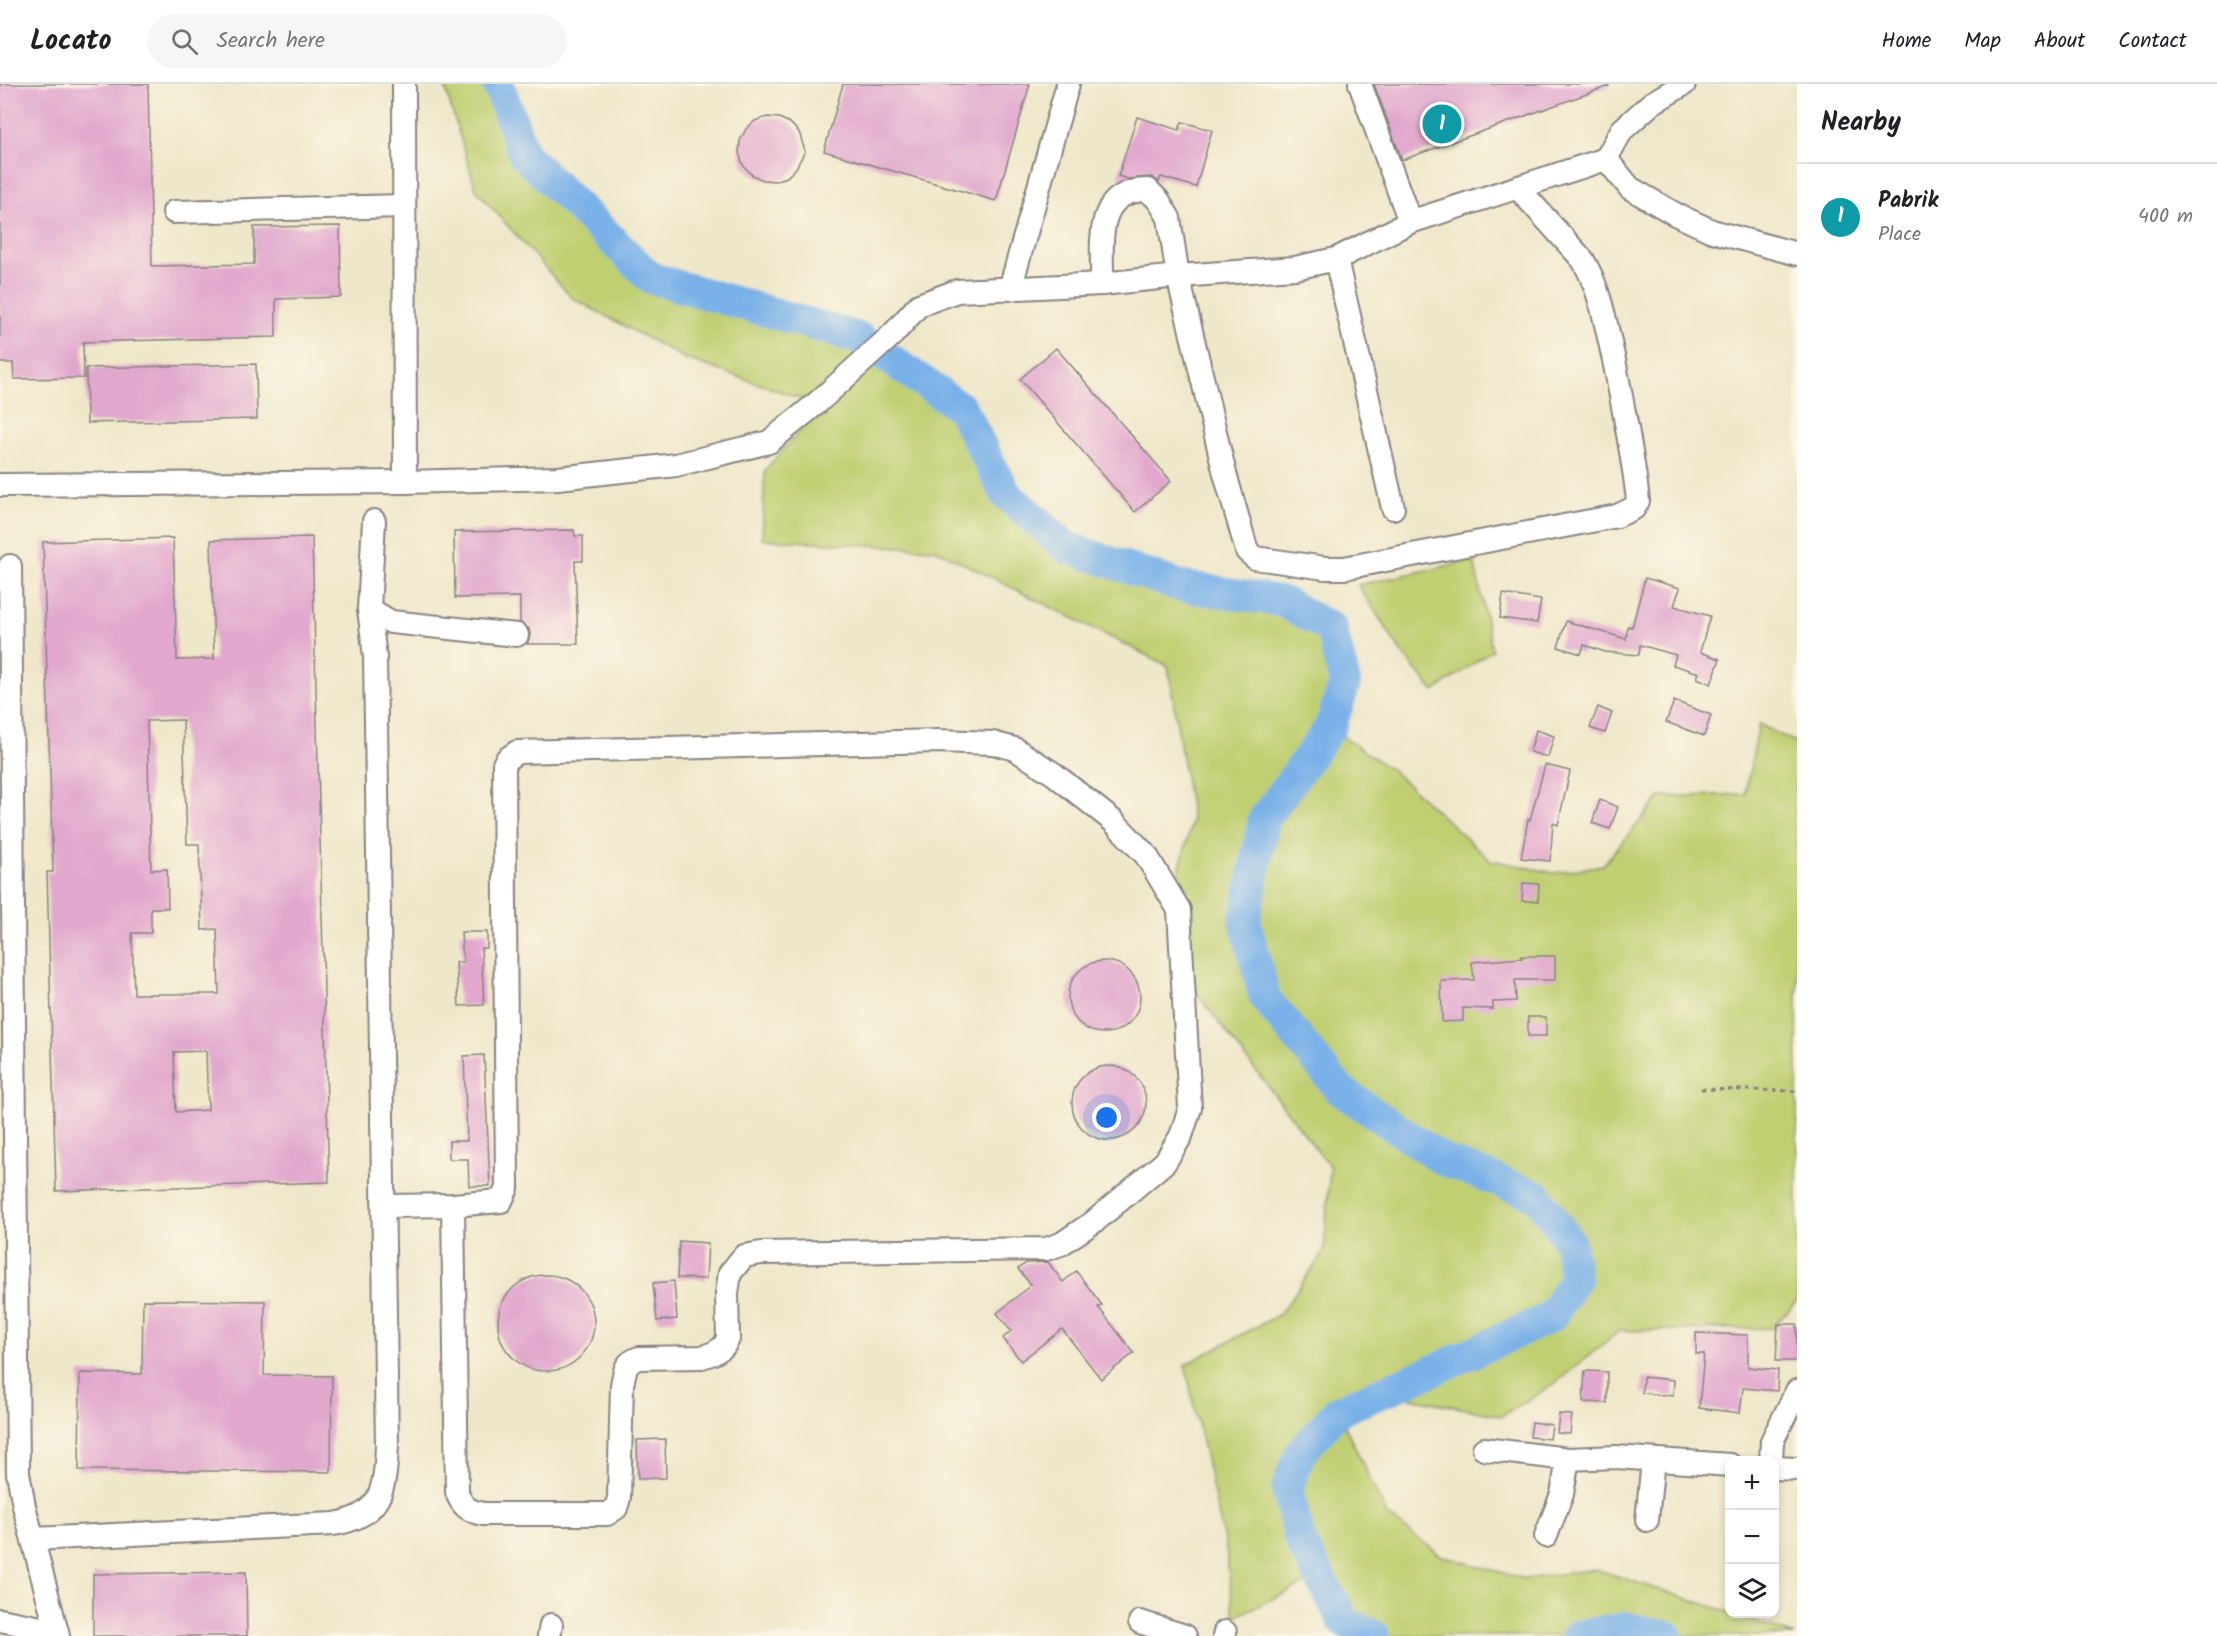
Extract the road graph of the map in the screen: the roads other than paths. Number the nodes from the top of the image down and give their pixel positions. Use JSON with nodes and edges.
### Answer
{"nodes":[{"id":1,"x":404,"y":84,"type":"edge"},
{"id":2,"x":1068,"y":84,"type":"edge"},
{"id":3,"x":1360,"y":84,"type":"edge"},
{"id":4,"x":1684,"y":84,"type":"edge"},
{"id":5,"x":1606,"y":159,"type":"junction"},
{"id":6,"x":1518,"y":188,"type":"junction"},
{"id":7,"x":404,"y":206,"type":"junction"},
{"id":8,"x":174,"y":212,"type":"dead end"},
{"id":9,"x":1410,"y":222,"type":"junction"},
{"id":10,"x":1797,"y":254,"type":"edge"},
{"id":11,"x":1336,"y":259,"type":"junction"},
{"id":12,"x":1178,"y":276,"type":"junction"},
{"id":13,"x":1102,"y":284,"type":"junction"},
{"id":14,"x":1010,"y":289,"type":"junction"},
{"id":15,"x":405,"y":482,"type":"junction"},
{"id":16,"x":0,"y":485,"type":"edge"},
{"id":17,"x":1393,"y":508,"type":"dead end"},
{"id":18,"x":374,"y":521,"type":"dead end"},
{"id":19,"x":10,"y":566,"type":"dead end"},
{"id":20,"x":369,"y":609,"type":"junction"},
{"id":21,"x":517,"y":635,"type":"dead end"},
{"id":22,"x":6,"y":936,"type":"edge"},
{"id":23,"x":384,"y":1206,"type":"junction"},
{"id":24,"x":453,"y":1206,"type":"junction"},
{"id":25,"x":8,"y":1268,"type":"edge"},
{"id":26,"x":1797,"y":1391,"type":"edge"},
{"id":27,"x":1484,"y":1449,"type":"dead end"},
{"id":28,"x":1771,"y":1456,"type":"edge"},
{"id":29,"x":1568,"y":1459,"type":"junction"},
{"id":30,"x":1653,"y":1460,"type":"junction"},
{"id":31,"x":1725,"y":1465,"type":"edge"},
{"id":32,"x":1779,"y":1468,"type":"edge"},
{"id":33,"x":1797,"y":1469,"type":"edge"},
{"id":34,"x":1647,"y":1520,"type":"dead end"},
{"id":35,"x":1546,"y":1536,"type":"dead end"},
{"id":36,"x":34,"y":1539,"type":"junction"},
{"id":37,"x":0,"y":1620,"type":"edge"},
{"id":38,"x":1140,"y":1622,"type":"dead end"},
{"id":39,"x":58,"y":1633,"type":"edge"},
{"id":40,"x":1185,"y":1636,"type":"edge"}],
"edges":[{"from":1,"to":7,"type":"street"},
{"from":2,"to":14,"type":"street"},
{"from":3,"to":9,"type":"street"},
{"from":4,"to":5,"type":"street"},
{"from":5,"to":6,"type":"street"},
{"from":5,"to":10,"type":"street"},
{"from":6,"to":9,"type":"street"},
{"from":6,"to":12,"type":"street"},
{"from":7,"to":8,"type":"street"},
{"from":7,"to":15,"type":"street"},
{"from":9,"to":11,"type":"street"},
{"from":11,"to":12,"type":"street"},
{"from":11,"to":17,"type":"street"},
{"from":12,"to":13,"type":"street"},
{"from":12,"to":13,"type":"street"},
{"from":13,"to":14,"type":"street"},
{"from":14,"to":15,"type":"street"},
{"from":15,"to":16,"type":"street"},
{"from":18,"to":20,"type":"street"},
{"from":19,"to":22,"type":"street"},
{"from":20,"to":21,"type":"street"},
{"from":20,"to":23,"type":"street"},
{"from":22,"to":25,"type":"street"},
{"from":23,"to":24,"type":"street"},
{"from":23,"to":36,"type":"street"},
{"from":24,"to":24,"type":"street"},
{"from":25,"to":36,"type":"street"},
{"from":26,"to":28,"type":"street"},
{"from":27,"to":29,"type":"street"},
{"from":29,"to":30,"type":"street"},
{"from":29,"to":35,"type":"street"},
{"from":30,"to":31,"type":"street"},
{"from":30,"to":34,"type":"street"},
{"from":32,"to":33,"type":"street"},
{"from":36,"to":39,"type":"street"},
{"from":37,"to":39,"type":"street"},
{"from":38,"to":40,"type":"street"}]}
